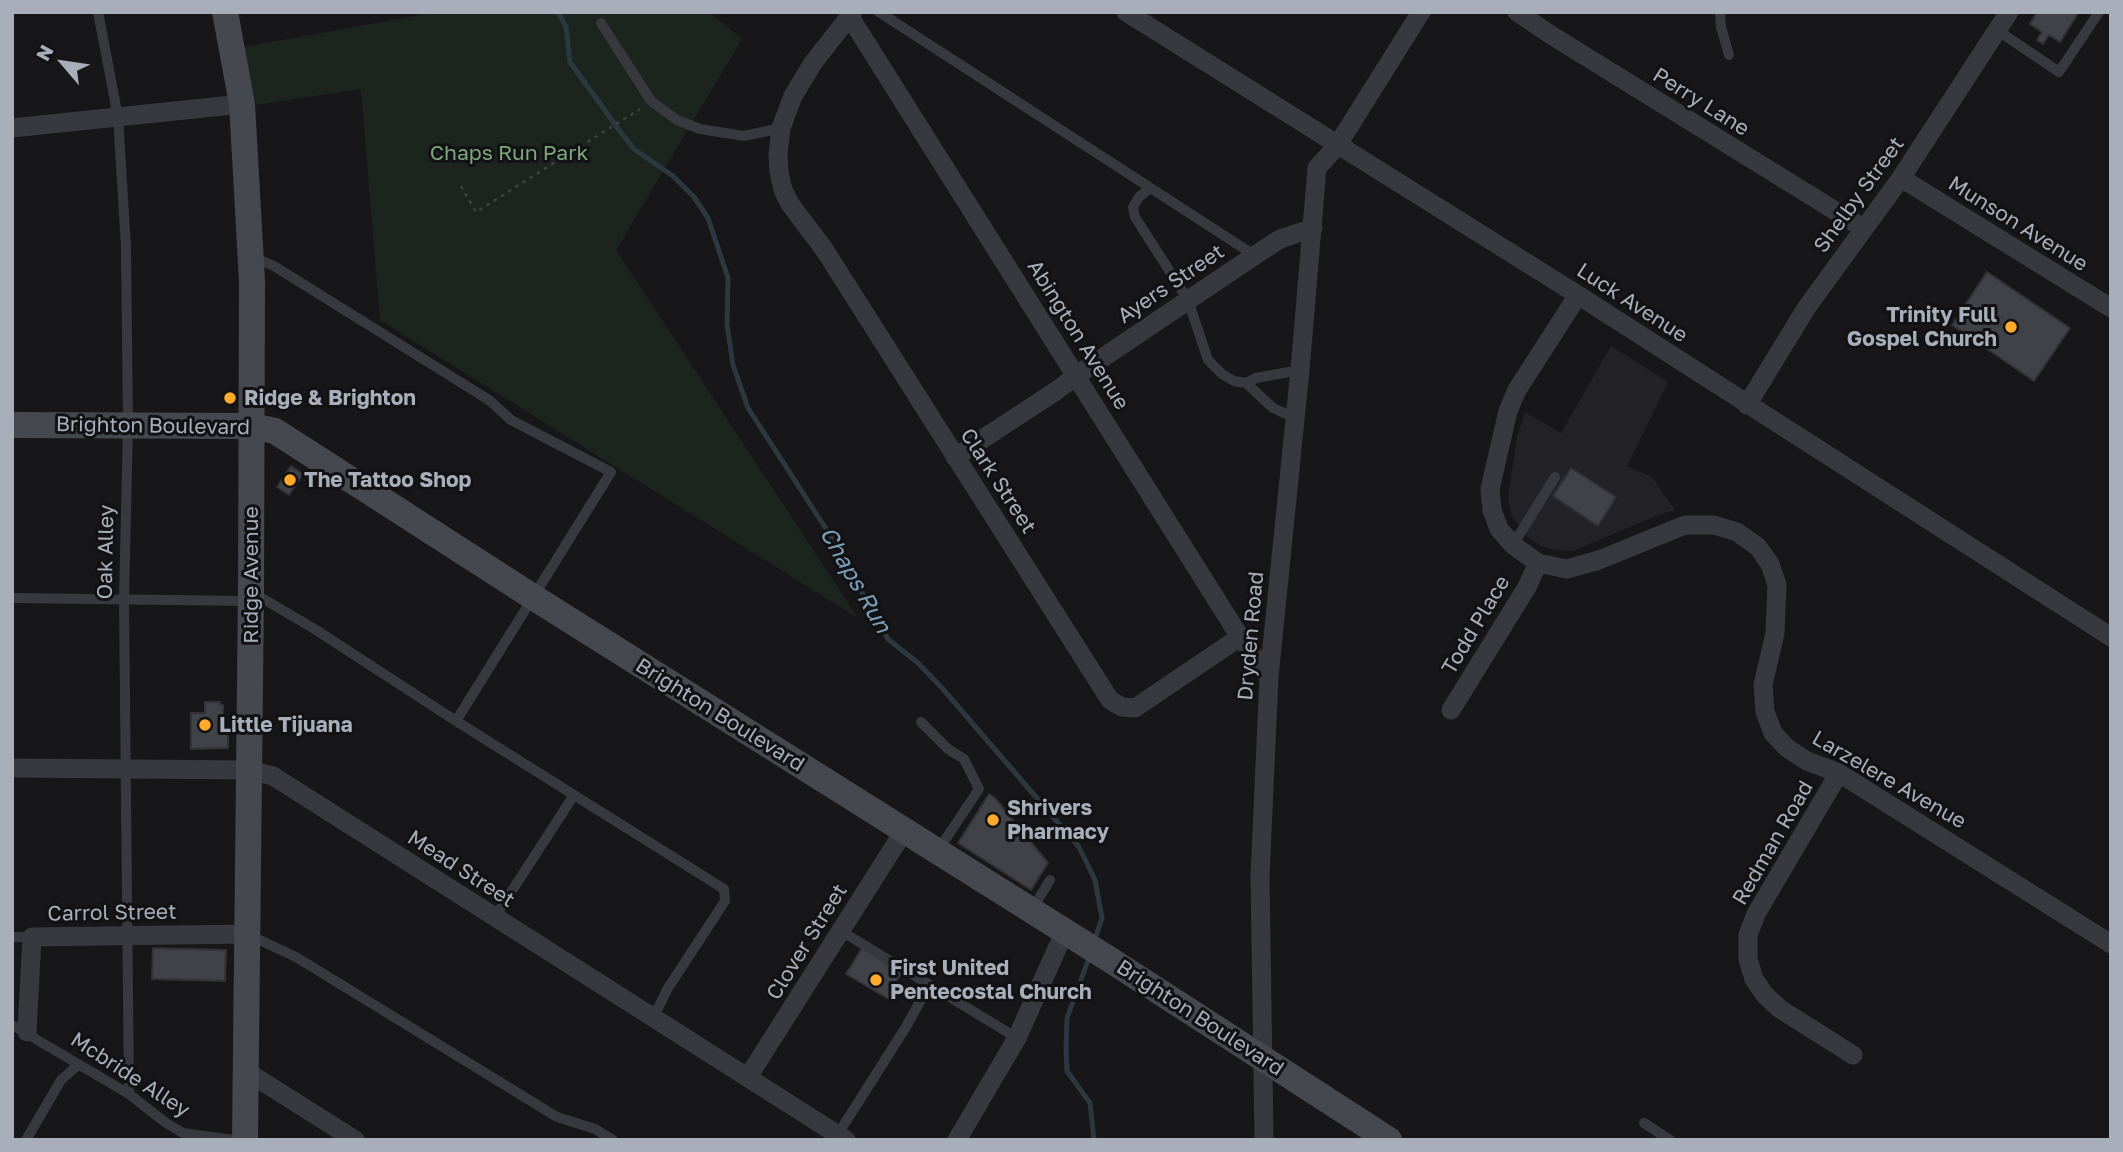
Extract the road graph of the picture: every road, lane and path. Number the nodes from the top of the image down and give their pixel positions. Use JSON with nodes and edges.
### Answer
{"nodes":[{"id":1,"x":98,"y":12,"type":"edge"},
{"id":2,"x":225,"y":12,"type":"edge"},
{"id":3,"x":878,"y":12,"type":"edge"},
{"id":4,"x":1126,"y":12,"type":"edge"},
{"id":5,"x":1421,"y":12,"type":"edge"},
{"id":6,"x":1517,"y":12,"type":"edge"},
{"id":7,"x":1720,"y":12,"type":"edge"},
{"id":8,"x":2009,"y":12,"type":"edge"},
{"id":9,"x":2099,"y":12,"type":"edge"},
{"id":10,"x":852,"y":14,"type":"edge"},
{"id":11,"x":601,"y":23,"type":"dead end"},
{"id":12,"x":1997,"y":30,"type":"junction"},
{"id":13,"x":1729,"y":55,"type":"dead end"},
{"id":14,"x":242,"y":104,"type":"junction"},
{"id":15,"x":634,"y":114,"type":"dead end"},
{"id":16,"x":118,"y":117,"type":"junction"},
{"id":17,"x":12,"y":128,"type":"edge"},
{"id":18,"x":781,"y":128,"type":"junction"},
{"id":19,"x":1337,"y":146,"type":"junction"},
{"id":20,"x":1901,"y":178,"type":"junction"},
{"id":21,"x":461,"y":186,"type":"dead end"},
{"id":22,"x":1149,"y":189,"type":"junction"},
{"id":23,"x":1313,"y":228,"type":"junction"},
{"id":24,"x":1863,"y":228,"type":"junction"},
{"id":25,"x":251,"y":256,"type":"junction"},
{"id":26,"x":1254,"y":256,"type":"junction"},
{"id":27,"x":1578,"y":295,"type":"junction"},
{"id":28,"x":1188,"y":300,"type":"junction"},
{"id":29,"x":2111,"y":308,"type":"edge"},
{"id":30,"x":1300,"y":370,"type":"junction"},
{"id":31,"x":1077,"y":375,"type":"junction"},
{"id":32,"x":1245,"y":383,"type":"junction"},
{"id":33,"x":1747,"y":405,"type":"junction"},
{"id":34,"x":1295,"y":418,"type":"junction"},
{"id":35,"x":12,"y":425,"type":"edge"},
{"id":36,"x":128,"y":425,"type":"junction"},
{"id":37,"x":252,"y":426,"type":"junction"},
{"id":38,"x":955,"y":457,"type":"junction"},
{"id":39,"x":1555,"y":477,"type":"dead end"},
{"id":40,"x":1513,"y":545,"type":"junction"},
{"id":41,"x":1538,"y":563,"type":"junction"},
{"id":42,"x":251,"y":597,"type":"junction"},
{"id":43,"x":533,"y":597,"type":"junction"},
{"id":44,"x":12,"y":598,"type":"edge"},
{"id":45,"x":124,"y":599,"type":"junction"},
{"id":46,"x":1240,"y":637,"type":"junction"},
{"id":47,"x":2111,"y":637,"type":"edge"},
{"id":48,"x":1269,"y":677,"type":"junction"},
{"id":49,"x":1451,"y":710,"type":"dead end"},
{"id":50,"x":456,"y":721,"type":"junction"},
{"id":51,"x":920,"y":722,"type":"dead end"},
{"id":52,"x":12,"y":768,"type":"edge"},
{"id":53,"x":125,"y":769,"type":"junction"},
{"id":54,"x":249,"y":770,"type":"junction"},
{"id":55,"x":1839,"y":773,"type":"junction"},
{"id":56,"x":574,"y":795,"type":"junction"},
{"id":57,"x":904,"y":831,"type":"junction"},
{"id":58,"x":937,"y":852,"type":"junction"},
{"id":59,"x":1051,"y":880,"type":"dead end"},
{"id":60,"x":1031,"y":912,"type":"junction"},
{"id":61,"x":494,"y":918,"type":"junction"},
{"id":62,"x":841,"y":931,"type":"junction"},
{"id":63,"x":247,"y":934,"type":"junction"},
{"id":64,"x":127,"y":935,"type":"junction"},
{"id":65,"x":22,"y":937,"type":"edge"},
{"id":66,"x":1071,"y":937,"type":"junction"},
{"id":67,"x":2111,"y":944,"type":"edge"},
{"id":68,"x":929,"y":985,"type":"junction"},
{"id":69,"x":653,"y":1018,"type":"junction"},
{"id":70,"x":20,"y":1028,"type":"edge"},
{"id":71,"x":1017,"y":1038,"type":"junction"},
{"id":72,"x":1853,"y":1055,"type":"dead end"},
{"id":73,"x":1262,"y":1059,"type":"junction"},
{"id":74,"x":78,"y":1065,"type":"junction"},
{"id":75,"x":246,"y":1071,"type":"junction"},
{"id":76,"x":748,"y":1077,"type":"junction"},
{"id":77,"x":129,"y":1094,"type":"junction"},
{"id":78,"x":1644,"y":1123,"type":"dead end"},
{"id":79,"x":842,"y":1137,"type":"edge"},
{"id":80,"x":26,"y":1140,"type":"edge"},
{"id":81,"x":234,"y":1140,"type":"edge"},
{"id":82,"x":245,"y":1140,"type":"edge"},
{"id":83,"x":355,"y":1140,"type":"edge"},
{"id":84,"x":613,"y":1140,"type":"edge"},
{"id":85,"x":957,"y":1140,"type":"edge"},
{"id":86,"x":1264,"y":1140,"type":"edge"},
{"id":87,"x":1389,"y":1140,"type":"edge"},
{"id":88,"x":1670,"y":1140,"type":"edge"}],
"edges":[{"from":1,"to":16,"type":"lane","name":"Oak Alley"},
{"from":2,"to":14,"type":"street","name":"Ridge Avenue"},
{"from":3,"to":22,"type":"lane"},
{"from":4,"to":19,"type":"street","name":"Luck Avenue"},
{"from":5,"to":19,"type":"street"},
{"from":6,"to":24,"type":"street","name":"Perry Lane"},
{"from":7,"to":13,"type":"lane"},
{"from":8,"to":12,"type":"street","name":"Shelby Street"},
{"from":9,"to":12,"type":"lane"},
{"from":10,"to":18,"type":"street","name":"Clark Street"},
{"from":10,"to":31,"type":"street","name":"Abington Avenue"},
{"from":11,"to":18,"type":"lane"},
{"from":12,"to":20,"type":"street","name":"Shelby Street"},
{"from":14,"to":16,"type":"street"},
{"from":14,"to":25,"type":"street","name":"Ridge Avenue"},
{"from":15,"to":21,"type":"path"},
{"from":16,"to":17,"type":"street"},
{"from":16,"to":36,"type":"lane","name":"Oak Alley"},
{"from":18,"to":38,"type":"street","name":"Clark Street"},
{"from":19,"to":23,"type":"street","name":"Dryden Road"},
{"from":19,"to":27,"type":"street","name":"Luck Avenue"},
{"from":20,"to":24,"type":"street","name":"Shelby Street"},
{"from":20,"to":29,"type":"street","name":"Munson Avenue"},
{"from":22,"to":26,"type":"lane"},
{"from":22,"to":28,"type":"lane"},
{"from":23,"to":26,"type":"street","name":"Ayers Street"},
{"from":23,"to":30,"type":"street","name":"Dryden Road"},
{"from":24,"to":33,"type":"street","name":"Shelby Street"},
{"from":25,"to":37,"type":"street","name":"Ridge Avenue"},
{"from":25,"to":43,"type":"lane"},
{"from":26,"to":28,"type":"street","name":"Ayers Street"},
{"from":27,"to":33,"type":"street","name":"Luck Avenue"},
{"from":27,"to":40,"type":"street","name":"Larzelere Avenue"},
{"from":28,"to":31,"type":"street","name":"Ayers Street"},
{"from":28,"to":32,"type":"lane"},
{"from":30,"to":32,"type":"lane"},
{"from":30,"to":34,"type":"street","name":"Dryden Road"},
{"from":31,"to":38,"type":"street","name":"Ayers Street"},
{"from":31,"to":46,"type":"street","name":"Abington Avenue"},
{"from":32,"to":34,"type":"lane"},
{"from":33,"to":47,"type":"street","name":"Luck Avenue"},
{"from":34,"to":48,"type":"street","name":"Dryden Road"},
{"from":35,"to":36,"type":"street","name":"Brighton Boulevard"},
{"from":36,"to":37,"type":"street","name":"Brighton Boulevard"},
{"from":36,"to":45,"type":"lane","name":"Oak Alley"},
{"from":37,"to":42,"type":"street","name":"Ridge Avenue"},
{"from":37,"to":43,"type":"street","name":"Brighton Boulevard"},
{"from":38,"to":46,"type":"street","name":"Clark Street"},
{"from":39,"to":40,"type":"lane"},
{"from":40,"to":41,"type":"street","name":"Larzelere Avenue"},
{"from":41,"to":49,"type":"street","name":"Todd Place"},
{"from":41,"to":55,"type":"street","name":"Larzelere Avenue"},
{"from":42,"to":45,"type":"lane"},
{"from":42,"to":50,"type":"lane"},
{"from":42,"to":54,"type":"street","name":"Ridge Avenue"},
{"from":43,"to":50,"type":"lane"},
{"from":43,"to":57,"type":"street","name":"Brighton Boulevard"},
{"from":44,"to":45,"type":"lane"},
{"from":45,"to":53,"type":"lane","name":"Oak Alley"},
{"from":46,"to":48,"type":"street","name":"Abington Avenue"},
{"from":48,"to":73,"type":"street","name":"Dryden Road"},
{"from":50,"to":56,"type":"lane"},
{"from":51,"to":58,"type":"lane"},
{"from":52,"to":53,"type":"street","name":"Mead Street"},
{"from":53,"to":54,"type":"street","name":"Mead Street"},
{"from":53,"to":64,"type":"lane","name":"Oak Alley"},
{"from":54,"to":61,"type":"street","name":"Mead Street"},
{"from":54,"to":63,"type":"street","name":"Ridge Avenue"},
{"from":55,"to":67,"type":"street","name":"Larzelere Avenue"},
{"from":55,"to":72,"type":"street","name":"Redman Road"},
{"from":56,"to":61,"type":"lane"},
{"from":56,"to":69,"type":"lane"},
{"from":57,"to":58,"type":"street","name":"Brighton Boulevard"},
{"from":57,"to":62,"type":"street","name":"Clover Street"},
{"from":58,"to":60,"type":"street","name":"Brighton Boulevard"},
{"from":59,"to":60,"type":"lane"},
{"from":60,"to":66,"type":"street","name":"Brighton Boulevard"},
{"from":61,"to":69,"type":"street","name":"Mead Street"},
{"from":62,"to":68,"type":"lane"},
{"from":62,"to":76,"type":"street","name":"Clover Street"},
{"from":63,"to":64,"type":"street","name":"Carrol Street"},
{"from":63,"to":75,"type":"street","name":"Ridge Avenue"},
{"from":63,"to":84,"type":"lane"},
{"from":64,"to":65,"type":"street","name":"Carrol Street"},
{"from":64,"to":77,"type":"lane","name":"Oak Alley"},
{"from":65,"to":70,"type":"street","name":"Carrol Street"},
{"from":66,"to":71,"type":"street"},
{"from":66,"to":73,"type":"street","name":"Brighton Boulevard"},
{"from":68,"to":71,"type":"lane"},
{"from":68,"to":79,"type":"lane"},
{"from":69,"to":76,"type":"street","name":"Mead Street"},
{"from":70,"to":74,"type":"lane","name":"Mcbride Alley"},
{"from":71,"to":85,"type":"street"},
{"from":73,"to":86,"type":"street","name":"Dryden Road"},
{"from":73,"to":87,"type":"street","name":"Brighton Boulevard"},
{"from":74,"to":77,"type":"lane","name":"Mcbride Alley"},
{"from":74,"to":80,"type":"lane"},
{"from":75,"to":82,"type":"street","name":"Ridge Avenue"},
{"from":75,"to":83,"type":"street"},
{"from":76,"to":79,"type":"street","name":"Mead Street"},
{"from":77,"to":81,"type":"lane","name":"Mcbride Alley"},
{"from":78,"to":88,"type":"lane"}]}
